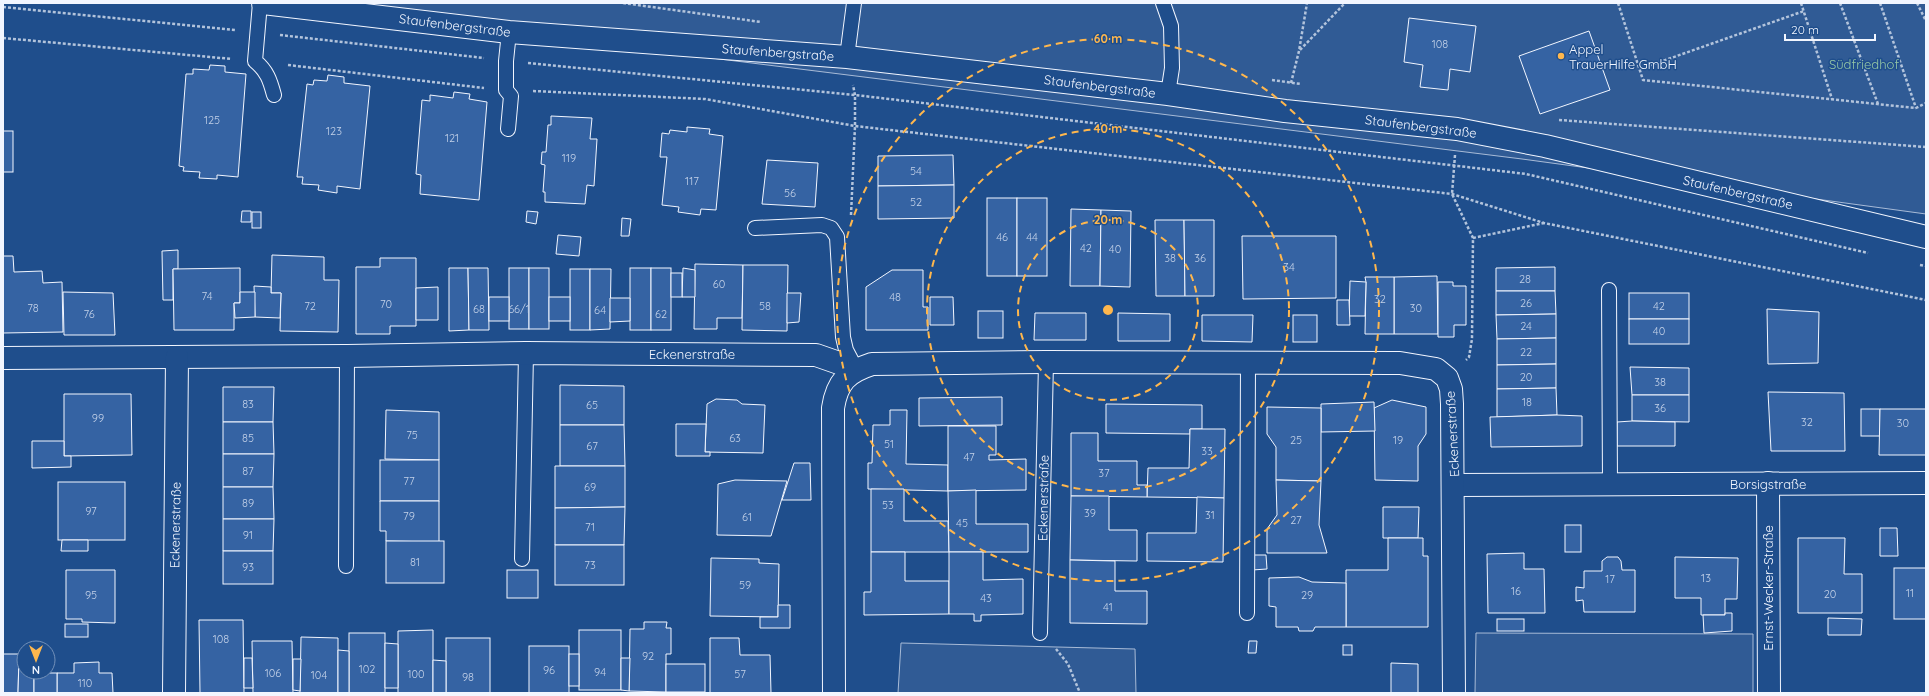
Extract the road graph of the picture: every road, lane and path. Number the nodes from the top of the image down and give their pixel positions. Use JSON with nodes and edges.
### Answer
{"nodes":[{"id":1,"x":260,"y":3,"type":"edge"},
{"id":2,"x":263,"y":3,"type":"edge"},
{"id":3,"x":854,"y":3,"type":"edge"},
{"id":4,"x":1163,"y":3,"type":"edge"},
{"id":5,"x":1307,"y":3,"type":"edge"},
{"id":6,"x":1345,"y":3,"type":"edge"},
{"id":7,"x":1618,"y":3,"type":"edge"},
{"id":8,"x":1801,"y":3,"type":"edge"},
{"id":9,"x":1840,"y":3,"type":"edge"},
{"id":10,"x":1880,"y":3,"type":"edge"},
{"id":11,"x":1917,"y":3,"type":"edge"},
{"id":12,"x":3,"y":7,"type":"edge"},
{"id":13,"x":1804,"y":11,"type":"junction"},
{"id":14,"x":1926,"y":21,"type":"edge"},
{"id":15,"x":258,"y":32,"type":"junction"},
{"id":16,"x":508,"y":32,"type":"junction"},
{"id":17,"x":3,"y":38,"type":"edge"},
{"id":18,"x":1299,"y":51,"type":"junction"},
{"id":19,"x":847,"y":57,"type":"junction"},
{"id":20,"x":255,"y":61,"type":"junction"},
{"id":21,"x":506,"y":61,"type":"junction"},
{"id":22,"x":1640,"y":69,"type":"junction"},
{"id":23,"x":506,"y":90,"type":"junction"},
{"id":24,"x":1168,"y":94,"type":"junction"},
{"id":25,"x":274,"y":95,"type":"dead end"},
{"id":26,"x":855,"y":95,"type":"junction"},
{"id":27,"x":1832,"y":99,"type":"junction"},
{"id":28,"x":1926,"y":103,"type":"edge"},
{"id":29,"x":1878,"y":104,"type":"junction"},
{"id":30,"x":1916,"y":108,"type":"junction"},
{"id":31,"x":1285,"y":111,"type":"junction"},
{"id":32,"x":855,"y":126,"type":"junction"},
{"id":33,"x":508,"y":129,"type":"dead end"},
{"id":34,"x":1457,"y":129,"type":"junction"},
{"id":35,"x":1454,"y":166,"type":"junction"},
{"id":36,"x":1452,"y":194,"type":"junction"},
{"id":37,"x":1544,"y":223,"type":"junction"},
{"id":38,"x":755,"y":228,"type":"dead end"},
{"id":39,"x":837,"y":237,"type":"junction"},
{"id":40,"x":1926,"y":237,"type":"edge"},
{"id":41,"x":1473,"y":238,"type":"junction"},
{"id":42,"x":1872,"y":254,"type":"dead end"},
{"id":43,"x":1918,"y":265,"type":"dead end"},
{"id":44,"x":1926,"y":266,"type":"edge"},
{"id":45,"x":1609,"y":290,"type":"dead end"},
{"id":46,"x":1926,"y":300,"type":"edge"},
{"id":47,"x":526,"y":353,"type":"junction"},
{"id":48,"x":347,"y":356,"type":"junction"},
{"id":49,"x":177,"y":357,"type":"junction"},
{"id":50,"x":3,"y":358,"type":"edge"},
{"id":51,"x":1046,"y":362,"type":"junction"},
{"id":52,"x":1248,"y":362,"type":"junction"},
{"id":53,"x":856,"y":369,"type":"junction"},
{"id":54,"x":1447,"y":378,"type":"junction"},
{"id":55,"x":1768,"y":483,"type":"junction"},
{"id":56,"x":1926,"y":483,"type":"edge"},
{"id":57,"x":1610,"y":484,"type":"junction"},
{"id":58,"x":1454,"y":485,"type":"junction"},
{"id":59,"x":522,"y":559,"type":"dead end"},
{"id":60,"x":346,"y":566,"type":"dead end"},
{"id":61,"x":1247,"y":613,"type":"dead end"},
{"id":62,"x":1040,"y":633,"type":"joint"},
{"id":63,"x":174,"y":693,"type":"edge"},
{"id":64,"x":834,"y":693,"type":"edge"},
{"id":65,"x":1080,"y":693,"type":"edge"},
{"id":66,"x":1454,"y":693,"type":"edge"},
{"id":67,"x":1769,"y":693,"type":"edge"}],
"edges":[{"from":1,"to":15,"type":"lane"},
{"from":2,"to":16,"type":"street","name":"Staufenbergstraße"},
{"from":3,"to":19,"type":"lane"},
{"from":4,"to":24,"type":"lane"},
{"from":5,"to":18,"type":"path"},
{"from":6,"to":18,"type":"path"},
{"from":7,"to":22,"type":"path"},
{"from":8,"to":13,"type":"path"},
{"from":9,"to":29,"type":"path"},
{"from":10,"to":30,"type":"path"},
{"from":11,"to":14,"type":"path"},
{"from":12,"to":15,"type":"path"},
{"from":13,"to":22,"type":"path"},
{"from":13,"to":27,"type":"path"},
{"from":15,"to":20,"type":"lane"},
{"from":15,"to":21,"type":"path"},
{"from":16,"to":19,"type":"street","name":"Staufenbergstraße"},
{"from":16,"to":21,"type":"lane"},
{"from":17,"to":20,"type":"path"},
{"from":18,"to":31,"type":"path"},
{"from":19,"to":24,"type":"street","name":"Staufenbergstraße"},
{"from":19,"to":26,"type":"path"},
{"from":20,"to":23,"type":"path"},
{"from":20,"to":25,"type":"lane"},
{"from":21,"to":23,"type":"lane"},
{"from":21,"to":26,"type":"path"},
{"from":22,"to":27,"type":"path"},
{"from":23,"to":32,"type":"path"},
{"from":23,"to":33,"type":"lane"},
{"from":24,"to":31,"type":"street","name":"Staufenbergstraße"},
{"from":26,"to":32,"type":"path"},
{"from":26,"to":35,"type":"path"},
{"from":27,"to":29,"type":"path"},
{"from":28,"to":30,"type":"path"},
{"from":29,"to":30,"type":"path"},
{"from":31,"to":34,"type":"street","name":"Staufenbergstraße"},
{"from":32,"to":36,"type":"path"},
{"from":32,"to":39,"type":"path"},
{"from":34,"to":35,"type":"path"},
{"from":34,"to":40,"type":"street","name":"Staufenbergstraße"},
{"from":35,"to":36,"type":"path"},
{"from":35,"to":42,"type":"path"},
{"from":36,"to":37,"type":"path"},
{"from":36,"to":41,"type":"path"},
{"from":37,"to":41,"type":"path"},
{"from":37,"to":46,"type":"path"},
{"from":38,"to":39,"type":"lane"},
{"from":39,"to":53,"type":"lane"},
{"from":41,"to":54,"type":"path"},
{"from":43,"to":44,"type":"path"},
{"from":45,"to":57,"type":"lane"},
{"from":47,"to":48,"type":"street","name":"Eckenerstraße"},
{"from":47,"to":53,"type":"street","name":"Eckenerstraße"},
{"from":47,"to":59,"type":"lane"},
{"from":48,"to":49,"type":"street","name":"Eckenerstraße"},
{"from":48,"to":60,"type":"lane"},
{"from":49,"to":50,"type":"street","name":"Eckenerstraße"},
{"from":49,"to":63,"type":"street","name":"Eckenerstraße"},
{"from":51,"to":52,"type":"street","name":"Eckenerstraße"},
{"from":51,"to":53,"type":"street","name":"Eckenerstraße"},
{"from":51,"to":62,"type":"lane","name":"Eckenerstraße"},
{"from":52,"to":54,"type":"street","name":"Eckenerstraße"},
{"from":52,"to":61,"type":"lane"},
{"from":53,"to":64,"type":"street"},
{"from":54,"to":58,"type":"street","name":"Eckenerstraße"},
{"from":55,"to":56,"type":"street","name":"Borsigstraße"},
{"from":55,"to":57,"type":"street","name":"Borsigstraße"},
{"from":55,"to":67,"type":"street","name":"Ernst-Wecker-Straße"},
{"from":57,"to":58,"type":"street","name":"Borsigstraße"},
{"from":58,"to":66,"type":"street","name":"Eckenerstraße"},
{"from":62,"to":65,"type":"path"}]}
